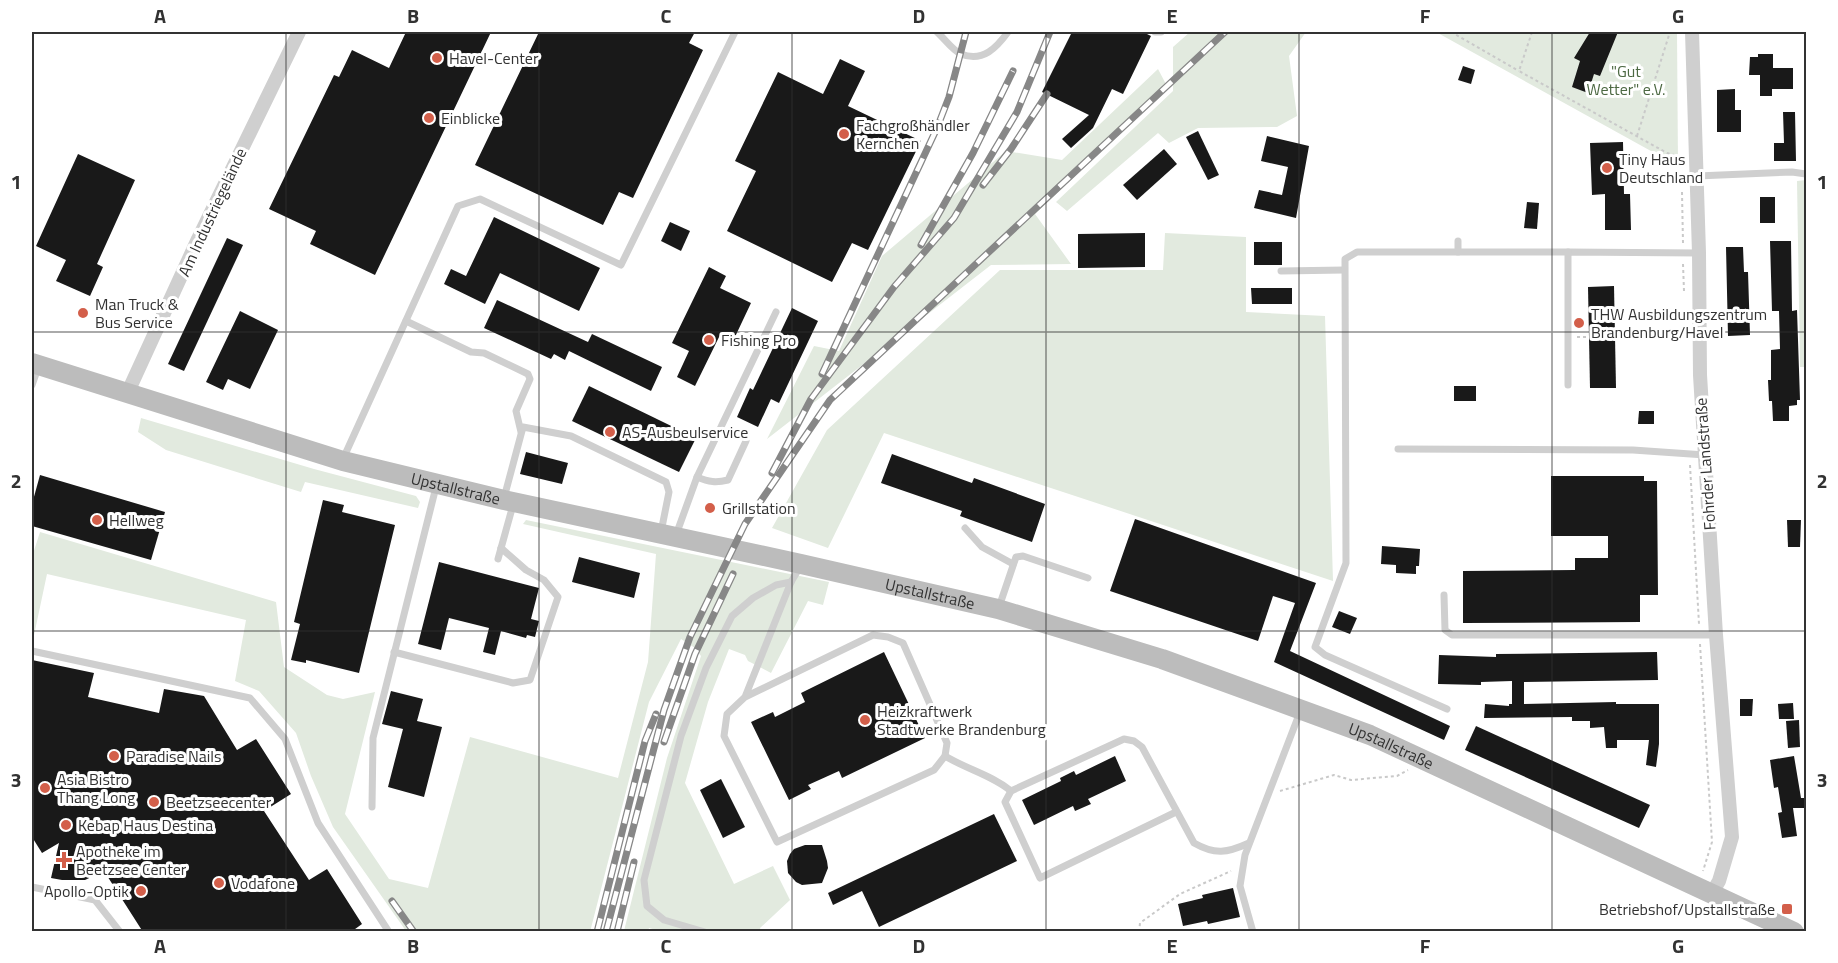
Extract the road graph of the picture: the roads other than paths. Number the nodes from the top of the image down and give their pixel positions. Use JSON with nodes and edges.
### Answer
{"nodes":[{"id":1,"x":299,"y":32,"type":"edge"},
{"id":2,"x":735,"y":32,"type":"edge"},
{"id":3,"x":937,"y":32,"type":"edge"},
{"id":4,"x":1008,"y":32,"type":"edge"},
{"id":5,"x":1155,"y":32,"type":"edge"},
{"id":6,"x":1161,"y":32,"type":"edge"},
{"id":7,"x":1692,"y":32,"type":"edge"},
{"id":8,"x":1806,"y":174,"type":"edge"},
{"id":9,"x":1697,"y":176,"type":"junction"},
{"id":10,"x":1458,"y":241,"type":"dead end"},
{"id":11,"x":1458,"y":252,"type":"junction"},
{"id":12,"x":1568,"y":252,"type":"junction"},
{"id":13,"x":1699,"y":253,"type":"junction"},
{"id":14,"x":1344,"y":270,"type":"junction"},
{"id":15,"x":1281,"y":271,"type":"dead end"},
{"id":16,"x":776,"y":312,"type":"dead end"},
{"id":17,"x":406,"y":321,"type":"junction"},
{"id":18,"x":35,"y":364,"type":"edge"},
{"id":19,"x":32,"y":385,"type":"edge"},
{"id":20,"x":1568,"y":385,"type":"dead end"},
{"id":21,"x":127,"y":394,"type":"junction"},
{"id":22,"x":521,"y":432,"type":"junction"},
{"id":23,"x":746,"y":441,"type":"dead end"},
{"id":24,"x":1398,"y":449,"type":"dead end"},
{"id":25,"x":1705,"y":455,"type":"junction"},
{"id":26,"x":343,"y":461,"type":"junction"},
{"id":27,"x":697,"y":477,"type":"junction"},
{"id":28,"x":436,"y":484,"type":"junction"},
{"id":29,"x":509,"y":502,"type":"junction"},
{"id":30,"x":965,"y":528,"type":"dead end"},
{"id":31,"x":668,"y":536,"type":"junction"},
{"id":32,"x":501,"y":548,"type":"junction"},
{"id":33,"x":498,"y":559,"type":"dead end"},
{"id":34,"x":801,"y":564,"type":"junction"},
{"id":35,"x":1013,"y":564,"type":"junction"},
{"id":36,"x":1088,"y":578,"type":"dead end"},
{"id":37,"x":791,"y":582,"type":"junction"},
{"id":38,"x":1444,"y":595,"type":"dead end"},
{"id":39,"x":998,"y":609,"type":"junction"},
{"id":40,"x":1716,"y":635,"type":"junction"},
{"id":41,"x":32,"y":651,"type":"edge"},
{"id":42,"x":394,"y":652,"type":"junction"},
{"id":43,"x":745,"y":697,"type":"junction"},
{"id":44,"x":1301,"y":709,"type":"junction"},
{"id":45,"x":1447,"y":709,"type":"dead end"},
{"id":46,"x":945,"y":756,"type":"junction"},
{"id":47,"x":1011,"y":791,"type":"junction"},
{"id":48,"x":372,"y":807,"type":"dead end"},
{"id":49,"x":1176,"y":813,"type":"junction"},
{"id":50,"x":1249,"y":843,"type":"junction"},
{"id":51,"x":32,"y":887,"type":"edge"},
{"id":52,"x":1712,"y":893,"type":"junction"},
{"id":53,"x":120,"y":932,"type":"edge"},
{"id":54,"x":389,"y":932,"type":"edge"},
{"id":55,"x":705,"y":932,"type":"edge"},
{"id":56,"x":1253,"y":932,"type":"edge"},
{"id":57,"x":1794,"y":932,"type":"edge"}],
"edges":[{"from":1,"to":21,"type":"street","name":"Am Industriegelände"},
{"from":2,"to":17,"type":"lane"},
{"from":3,"to":4,"type":"lane"},
{"from":5,"to":6,"type":"lane"},
{"from":7,"to":9,"type":"street","name":"Fohrder Landstraße"},
{"from":8,"to":9,"type":"lane"},
{"from":9,"to":13,"type":"street","name":"Fohrder Landstraße"},
{"from":10,"to":11,"type":"lane"},
{"from":11,"to":12,"type":"lane"},
{"from":11,"to":14,"type":"lane"},
{"from":12,"to":13,"type":"lane"},
{"from":12,"to":20,"type":"lane"},
{"from":13,"to":25,"type":"street","name":"Fohrder Landstraße"},
{"from":14,"to":15,"type":"lane"},
{"from":14,"to":45,"type":"lane"},
{"from":16,"to":27,"type":"lane"},
{"from":17,"to":22,"type":"lane"},
{"from":17,"to":26,"type":"lane"},
{"from":18,"to":19,"type":"lane"},
{"from":18,"to":21,"type":"street","name":"Upstallstraße"},
{"from":21,"to":26,"type":"street","name":"Upstallstraße"},
{"from":22,"to":29,"type":"lane"},
{"from":22,"to":31,"type":"lane"},
{"from":23,"to":27,"type":"lane"},
{"from":24,"to":25,"type":"lane"},
{"from":25,"to":40,"type":"street","name":"Fohrder Landstraße"},
{"from":26,"to":28,"type":"street","name":"Upstallstraße"},
{"from":27,"to":31,"type":"lane"},
{"from":28,"to":29,"type":"street","name":"Upstallstraße"},
{"from":28,"to":42,"type":"lane"},
{"from":29,"to":31,"type":"street","name":"Upstallstraße"},
{"from":29,"to":32,"type":"lane"},
{"from":30,"to":35,"type":"lane"},
{"from":31,"to":34,"type":"street","name":"Upstallstraße"},
{"from":32,"to":33,"type":"lane"},
{"from":32,"to":42,"type":"lane"},
{"from":34,"to":37,"type":"lane"},
{"from":34,"to":39,"type":"street","name":"Upstallstraße"},
{"from":35,"to":36,"type":"lane"},
{"from":35,"to":39,"type":"lane"},
{"from":37,"to":43,"type":"lane"},
{"from":37,"to":55,"type":"lane"},
{"from":38,"to":40,"type":"lane"},
{"from":39,"to":44,"type":"street","name":"Upstallstraße"},
{"from":40,"to":52,"type":"street","name":"Fohrder Landstraße"},
{"from":41,"to":54,"type":"lane"},
{"from":42,"to":48,"type":"lane"},
{"from":43,"to":46,"type":"lane"},
{"from":43,"to":46,"type":"lane"},
{"from":44,"to":50,"type":"lane"},
{"from":44,"to":52,"type":"street","name":"Upstallstraße"},
{"from":46,"to":47,"type":"lane"},
{"from":47,"to":49,"type":"lane"},
{"from":47,"to":49,"type":"lane"},
{"from":49,"to":50,"type":"lane"},
{"from":50,"to":56,"type":"lane"},
{"from":51,"to":53,"type":"lane"},
{"from":52,"to":57,"type":"street","name":"Upstallstraße"}]}
